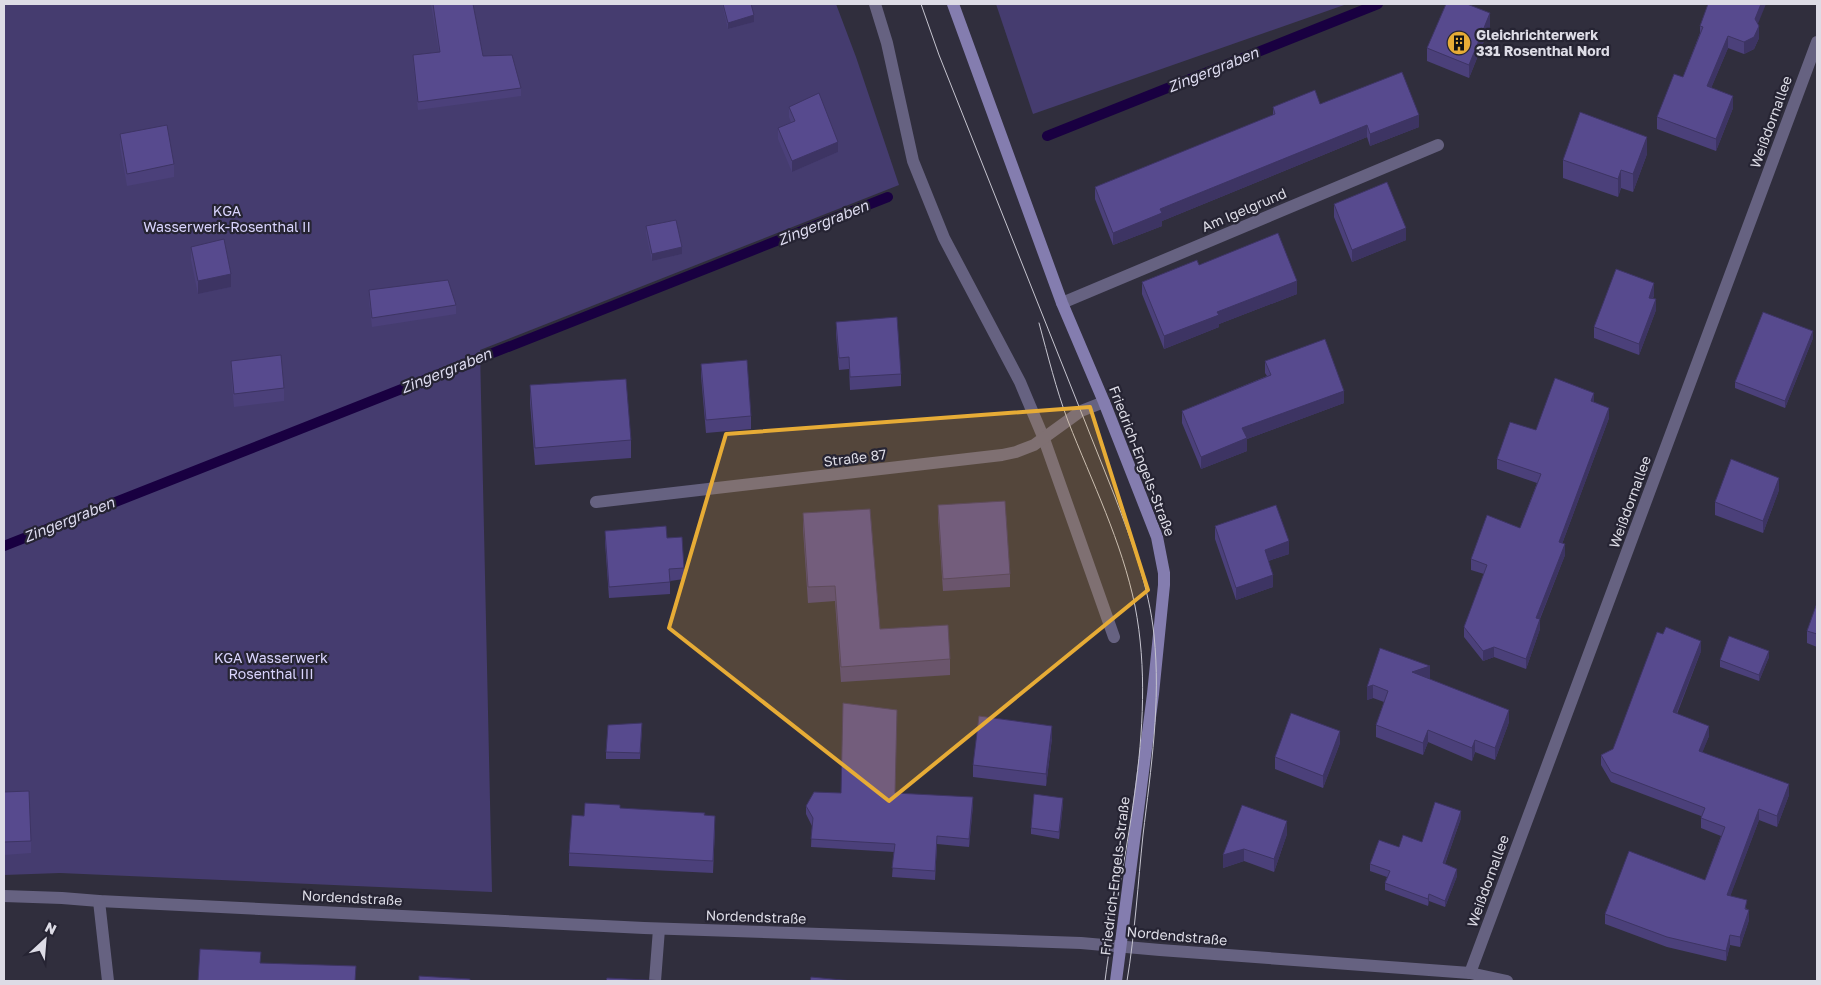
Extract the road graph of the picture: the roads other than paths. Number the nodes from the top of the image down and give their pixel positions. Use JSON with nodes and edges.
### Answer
{"nodes":[{"id":1,"x":875,"y":4,"type":"edge"},
{"id":2,"x":953,"y":4,"type":"edge"},
{"id":3,"x":1817,"y":42,"type":"edge"},
{"id":4,"x":1438,"y":145,"type":"dead end"},
{"id":5,"x":1062,"y":303,"type":"junction"},
{"id":6,"x":1104,"y":402,"type":"junction"},
{"id":7,"x":1044,"y":438,"type":"junction"},
{"id":8,"x":596,"y":502,"type":"dead end"},
{"id":9,"x":1114,"y":637,"type":"dead end"},
{"id":10,"x":4,"y":896,"type":"edge"},
{"id":11,"x":99,"y":901,"type":"junction"},
{"id":12,"x":660,"y":929,"type":"junction"},
{"id":13,"x":1121,"y":946,"type":"junction"},
{"id":14,"x":1470,"y":973,"type":"junction"},
{"id":15,"x":108,"y":981,"type":"edge"},
{"id":16,"x":655,"y":981,"type":"edge"},
{"id":17,"x":1116,"y":981,"type":"edge"},
{"id":18,"x":1507,"y":981,"type":"edge"}],
"edges":[{"from":1,"to":7,"type":"street"},
{"from":2,"to":5,"type":"main road","name":"Friedrich-Engels-Straße"},
{"from":3,"to":14,"type":"street","name":"Weißdornallee"},
{"from":4,"to":5,"type":"street","name":"Am Igelgrund"},
{"from":5,"to":6,"type":"main road","name":"Friedrich-Engels-Straße"},
{"from":6,"to":7,"type":"street","name":"Straße 87"},
{"from":6,"to":13,"type":"main road","name":"Friedrich-Engels-Straße"},
{"from":7,"to":8,"type":"street","name":"Straße 87"},
{"from":7,"to":9,"type":"street"},
{"from":10,"to":11,"type":"street","name":"Nordendstraße"},
{"from":11,"to":12,"type":"street","name":"Nordendstraße"},
{"from":11,"to":15,"type":"street"},
{"from":12,"to":13,"type":"street","name":"Nordendstraße"},
{"from":12,"to":16,"type":"street"},
{"from":13,"to":14,"type":"street","name":"Nordendstraße"},
{"from":13,"to":17,"type":"main road","name":"Friedrich-Engels-Straße"},
{"from":14,"to":18,"type":"street","name":"Nordendstraße"}]}
